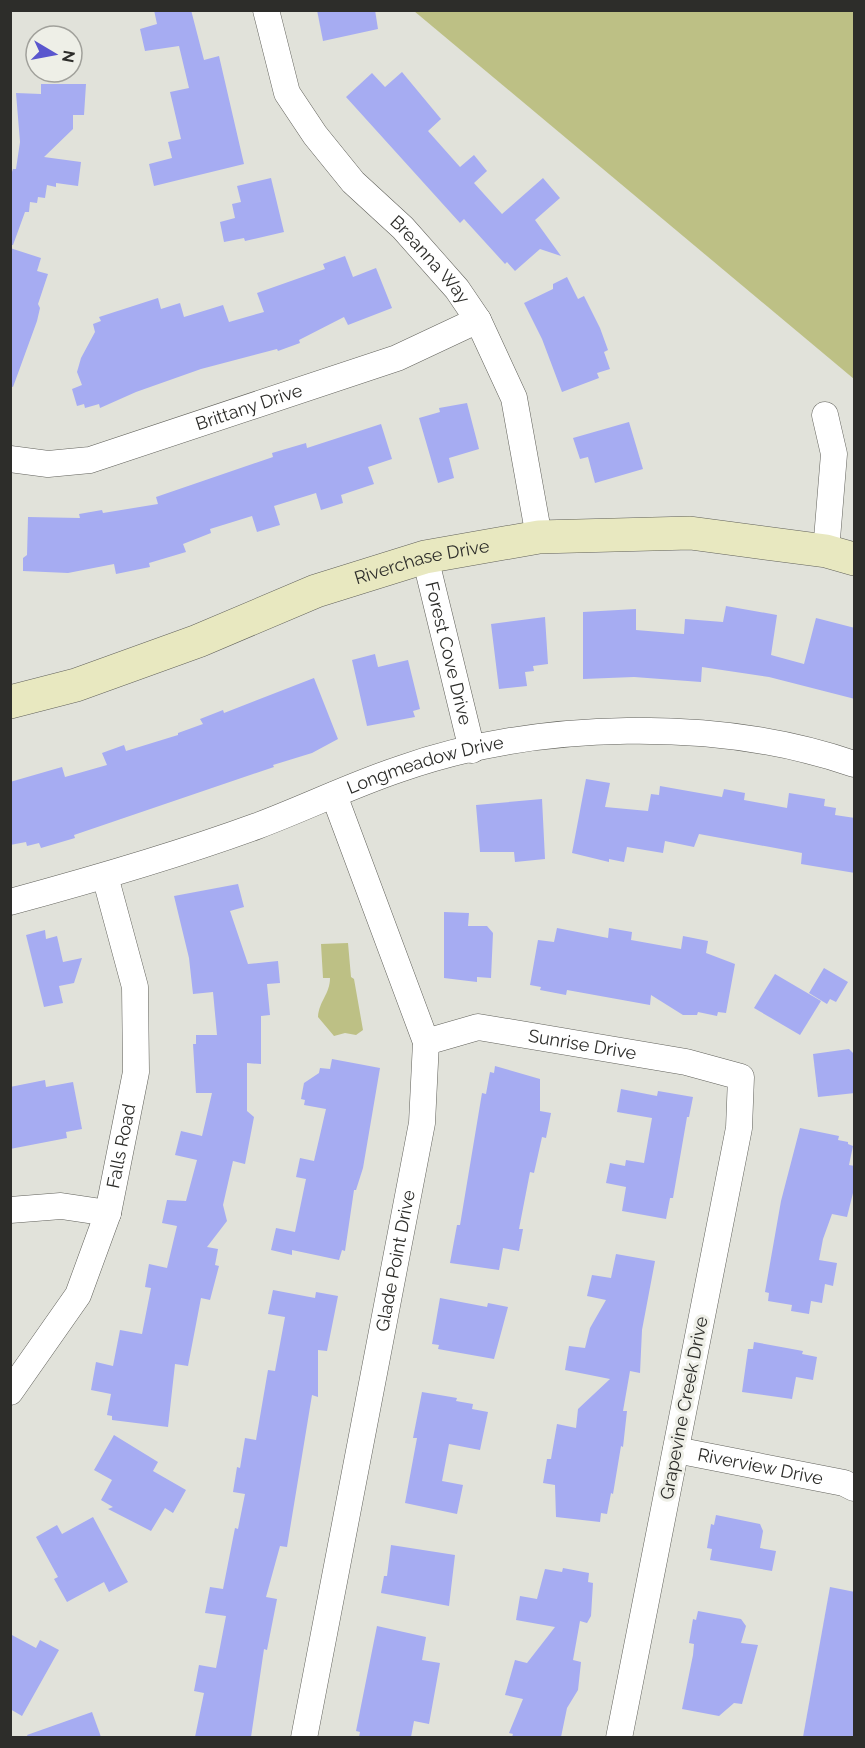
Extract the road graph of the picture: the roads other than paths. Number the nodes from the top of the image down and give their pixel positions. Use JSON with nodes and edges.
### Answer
{"nodes":[{"id":1,"x":266,"y":10,"type":"edge"},
{"id":2,"x":478,"y":320,"type":"junction"},
{"id":3,"x":825,"y":415,"type":"dead end"},
{"id":4,"x":10,"y":459,"type":"edge"},
{"id":5,"x":539,"y":537,"type":"junction"},
{"id":6,"x":840,"y":555,"type":"edge"},
{"id":7,"x":425,"y":557,"type":"junction"},
{"id":8,"x":10,"y":702,"type":"edge"},
{"id":9,"x":472,"y":750,"type":"junction"},
{"id":10,"x":855,"y":764,"type":"edge"},
{"id":11,"x":334,"y":795,"type":"junction"},
{"id":12,"x":105,"y":876,"type":"junction"},
{"id":13,"x":10,"y":902,"type":"edge"},
{"id":14,"x":426,"y":1042,"type":"junction"},
{"id":15,"x":741,"y":1077,"type":"joint"},
{"id":16,"x":10,"y":1210,"type":"edge"},
{"id":17,"x":108,"y":1213,"type":"junction"},
{"id":18,"x":10,"y":1392,"type":"edge"},
{"id":19,"x":675,"y":1450,"type":"junction"},
{"id":20,"x":851,"y":1484,"type":"edge"},
{"id":21,"x":304,"y":1737,"type":"edge"},
{"id":22,"x":619,"y":1737,"type":"edge"}],
"edges":[{"from":1,"to":2,"type":"street","name":"Breanna Way"},
{"from":2,"to":4,"type":"street","name":"Brittany Drive"},
{"from":2,"to":5,"type":"street","name":"Breanna Way"},
{"from":3,"to":6,"type":"street"},
{"from":5,"to":6,"type":"street","name":"Riverchase Drive"},
{"from":5,"to":7,"type":"street","name":"Riverchase Drive"},
{"from":7,"to":8,"type":"street","name":"Riverchase Drive"},
{"from":7,"to":9,"type":"street","name":"Forest Cove Drive"},
{"from":9,"to":10,"type":"street","name":"Longmeadow Drive"},
{"from":9,"to":11,"type":"street","name":"Longmeadow Drive"},
{"from":11,"to":12,"type":"street","name":"Longmeadow Drive"},
{"from":11,"to":14,"type":"street","name":"Glade Point Drive"},
{"from":12,"to":13,"type":"street","name":"Longmeadow Drive"},
{"from":12,"to":17,"type":"street","name":"Falls Road"},
{"from":14,"to":15,"type":"street","name":"Sunrise Drive"},
{"from":14,"to":21,"type":"street","name":"Glade Point Drive"},
{"from":15,"to":19,"type":"street","name":"Grapevine Creek Drive"},
{"from":16,"to":17,"type":"street"},
{"from":17,"to":18,"type":"street","name":"Falls Road"},
{"from":19,"to":20,"type":"street","name":"Riverview Drive"},
{"from":19,"to":22,"type":"street","name":"Grapevine Creek Drive"}]}
